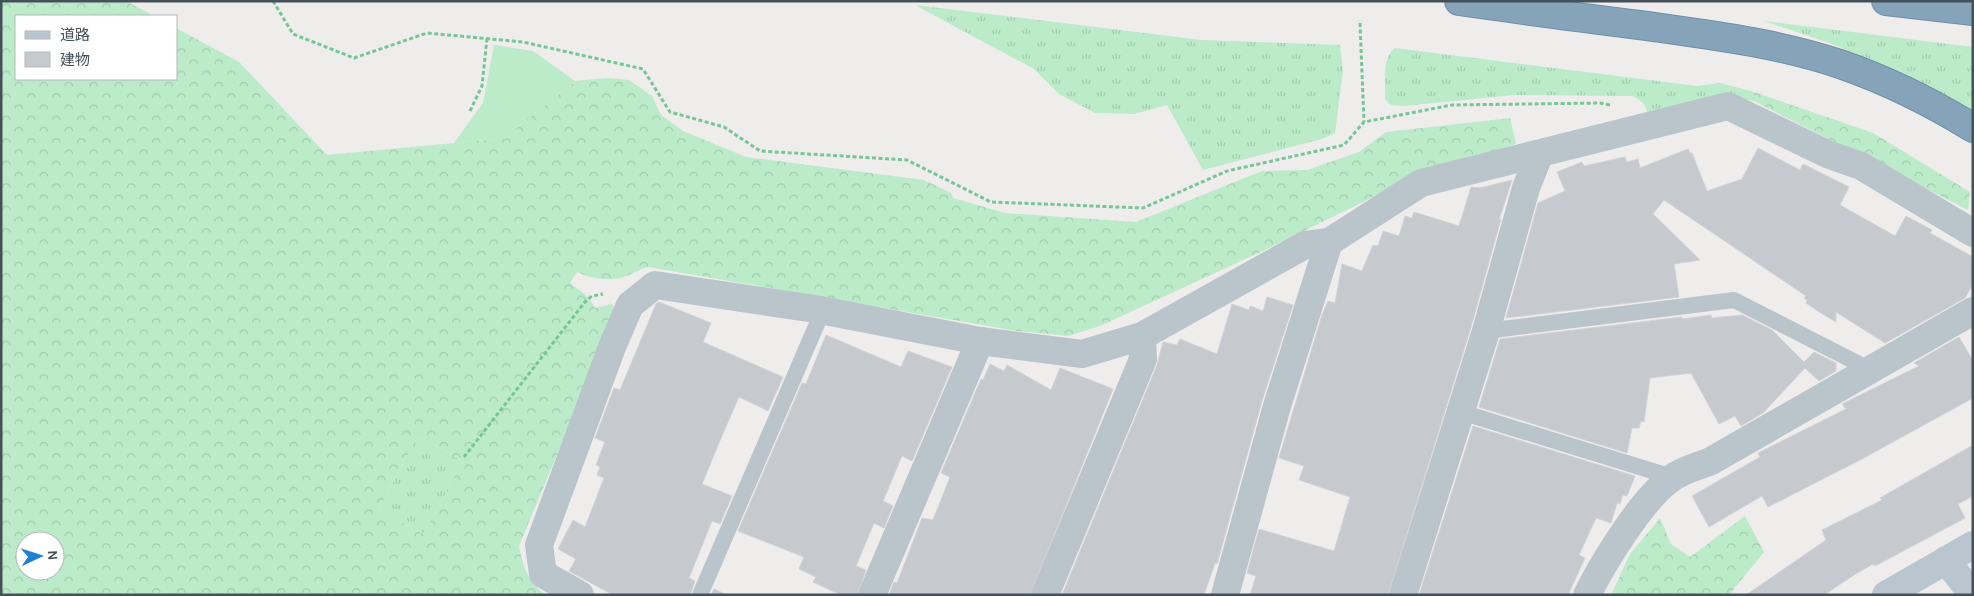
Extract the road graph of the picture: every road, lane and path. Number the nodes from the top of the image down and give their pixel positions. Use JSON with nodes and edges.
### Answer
{"nodes":[{"id":1,"x":273,"y":1,"type":"edge"},
{"id":2,"x":1459,"y":1,"type":"edge"},
{"id":3,"x":1886,"y":1,"type":"edge"},
{"id":4,"x":1973,"y":11,"type":"edge"},
{"id":5,"x":1360,"y":23,"type":"dead end"},
{"id":6,"x":487,"y":38,"type":"junction"},
{"id":7,"x":470,"y":110,"type":"dead end"},
{"id":8,"x":1364,"y":122,"type":"junction"},
{"id":9,"x":1973,"y":128,"type":"edge"},
{"id":10,"x":1638,"y":130,"type":"junction"},
{"id":11,"x":1540,"y":155,"type":"junction"},
{"id":12,"x":1973,"y":233,"type":"edge"},
{"id":13,"x":1329,"y":242,"type":"junction"},
{"id":14,"x":585,"y":302,"type":"dead end"},
{"id":15,"x":823,"y":310,"type":"junction"},
{"id":16,"x":1973,"y":311,"type":"edge"},
{"id":17,"x":1486,"y":331,"type":"junction"},
{"id":18,"x":1142,"y":336,"type":"junction"},
{"id":19,"x":980,"y":341,"type":"junction"},
{"id":20,"x":1871,"y":370,"type":"junction"},
{"id":21,"x":1461,"y":412,"type":"junction"},
{"id":22,"x":464,"y":457,"type":"dead end"},
{"id":23,"x":1672,"y":477,"type":"junction"},
{"id":24,"x":1973,"y":545,"type":"edge"},
{"id":25,"x":1946,"y":560,"type":"junction"},
{"id":26,"x":580,"y":595,"type":"edge"},
{"id":27,"x":700,"y":595,"type":"edge"},
{"id":28,"x":872,"y":595,"type":"edge"},
{"id":29,"x":1045,"y":595,"type":"edge"},
{"id":30,"x":1225,"y":595,"type":"edge"},
{"id":31,"x":1403,"y":595,"type":"edge"},
{"id":32,"x":1587,"y":595,"type":"edge"},
{"id":33,"x":1886,"y":595,"type":"edge"},
{"id":34,"x":1972,"y":595,"type":"edge"}],
"edges":[{"from":1,"to":6,"type":"path"},
{"from":2,"to":9,"type":"highway"},
{"from":3,"to":4,"type":"highway"},
{"from":5,"to":8,"type":"path"},
{"from":6,"to":7,"type":"path"},
{"from":6,"to":8,"type":"path"},
{"from":8,"to":10,"type":"path"},
{"from":10,"to":11,"type":"street"},
{"from":10,"to":12,"type":"street"},
{"from":11,"to":13,"type":"street"},
{"from":11,"to":17,"type":"street"},
{"from":13,"to":18,"type":"street"},
{"from":13,"to":30,"type":"street"},
{"from":14,"to":22,"type":"path"},
{"from":15,"to":19,"type":"street"},
{"from":15,"to":26,"type":"street"},
{"from":15,"to":27,"type":"lane"},
{"from":16,"to":20,"type":"street"},
{"from":17,"to":20,"type":"lane"},
{"from":17,"to":21,"type":"street"},
{"from":18,"to":19,"type":"street"},
{"from":18,"to":29,"type":"street"},
{"from":19,"to":28,"type":"street"},
{"from":20,"to":23,"type":"street"},
{"from":21,"to":23,"type":"lane"},
{"from":21,"to":31,"type":"street"},
{"from":23,"to":32,"type":"street"},
{"from":24,"to":25,"type":"main road"},
{"from":25,"to":33,"type":"main road"},
{"from":25,"to":34,"type":"main road"}]}
